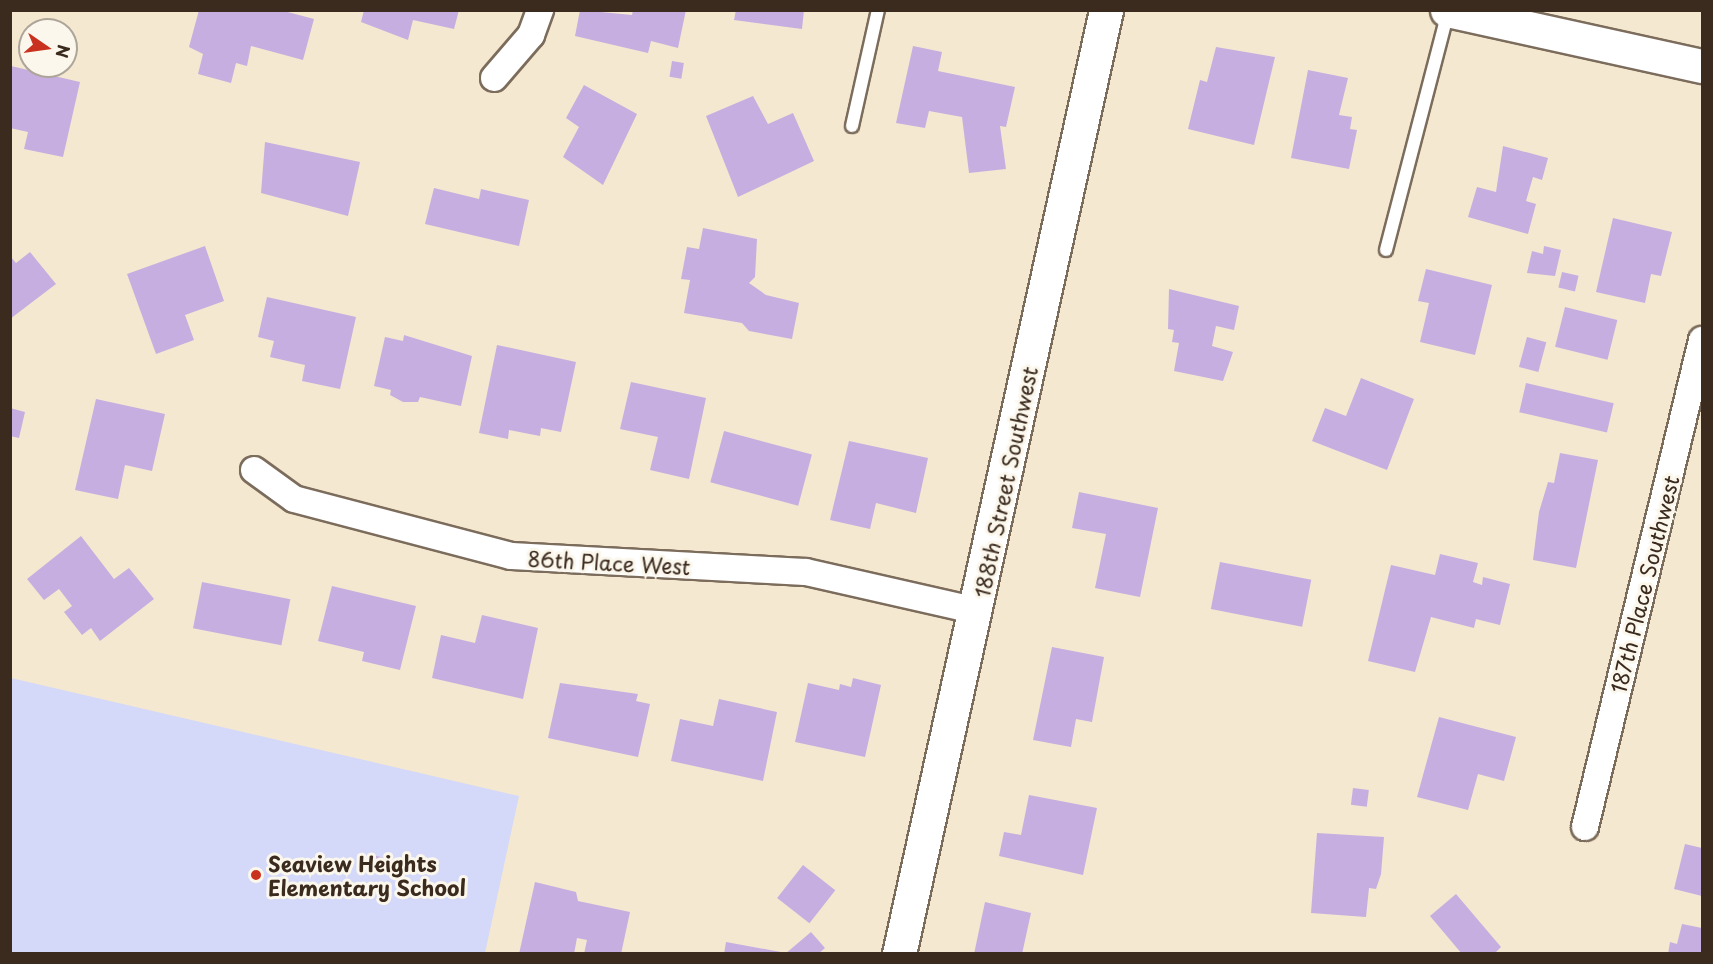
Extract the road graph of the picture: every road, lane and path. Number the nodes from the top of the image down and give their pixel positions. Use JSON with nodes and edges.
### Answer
{"nodes":[{"id":1,"x":540,"y":10,"type":"edge"},
{"id":2,"x":878,"y":10,"type":"edge"},
{"id":3,"x":1106,"y":10,"type":"edge"},
{"id":4,"x":1448,"y":11,"type":"edge"},
{"id":5,"x":1702,"y":66,"type":"edge"},
{"id":6,"x":494,"y":78,"type":"dead end"},
{"id":7,"x":852,"y":126,"type":"dead end"},
{"id":8,"x":1386,"y":250,"type":"dead end"},
{"id":9,"x":1702,"y":340,"type":"edge"},
{"id":10,"x":254,"y":470,"type":"dead end"},
{"id":11,"x":977,"y":611,"type":"junction"},
{"id":12,"x":1585,"y":827,"type":"dead end"},
{"id":13,"x":899,"y":954,"type":"edge"}],
"edges":[{"from":1,"to":6,"type":"street"},
{"from":2,"to":7,"type":"lane"},
{"from":3,"to":11,"type":"street","name":"188th Street Southwest"},
{"from":4,"to":5,"type":"street"},
{"from":4,"to":8,"type":"lane"},
{"from":9,"to":12,"type":"street","name":"187th Place Southwest"},
{"from":10,"to":11,"type":"street","name":"86th Place West"},
{"from":11,"to":13,"type":"street","name":"188th Street Southwest"}]}
